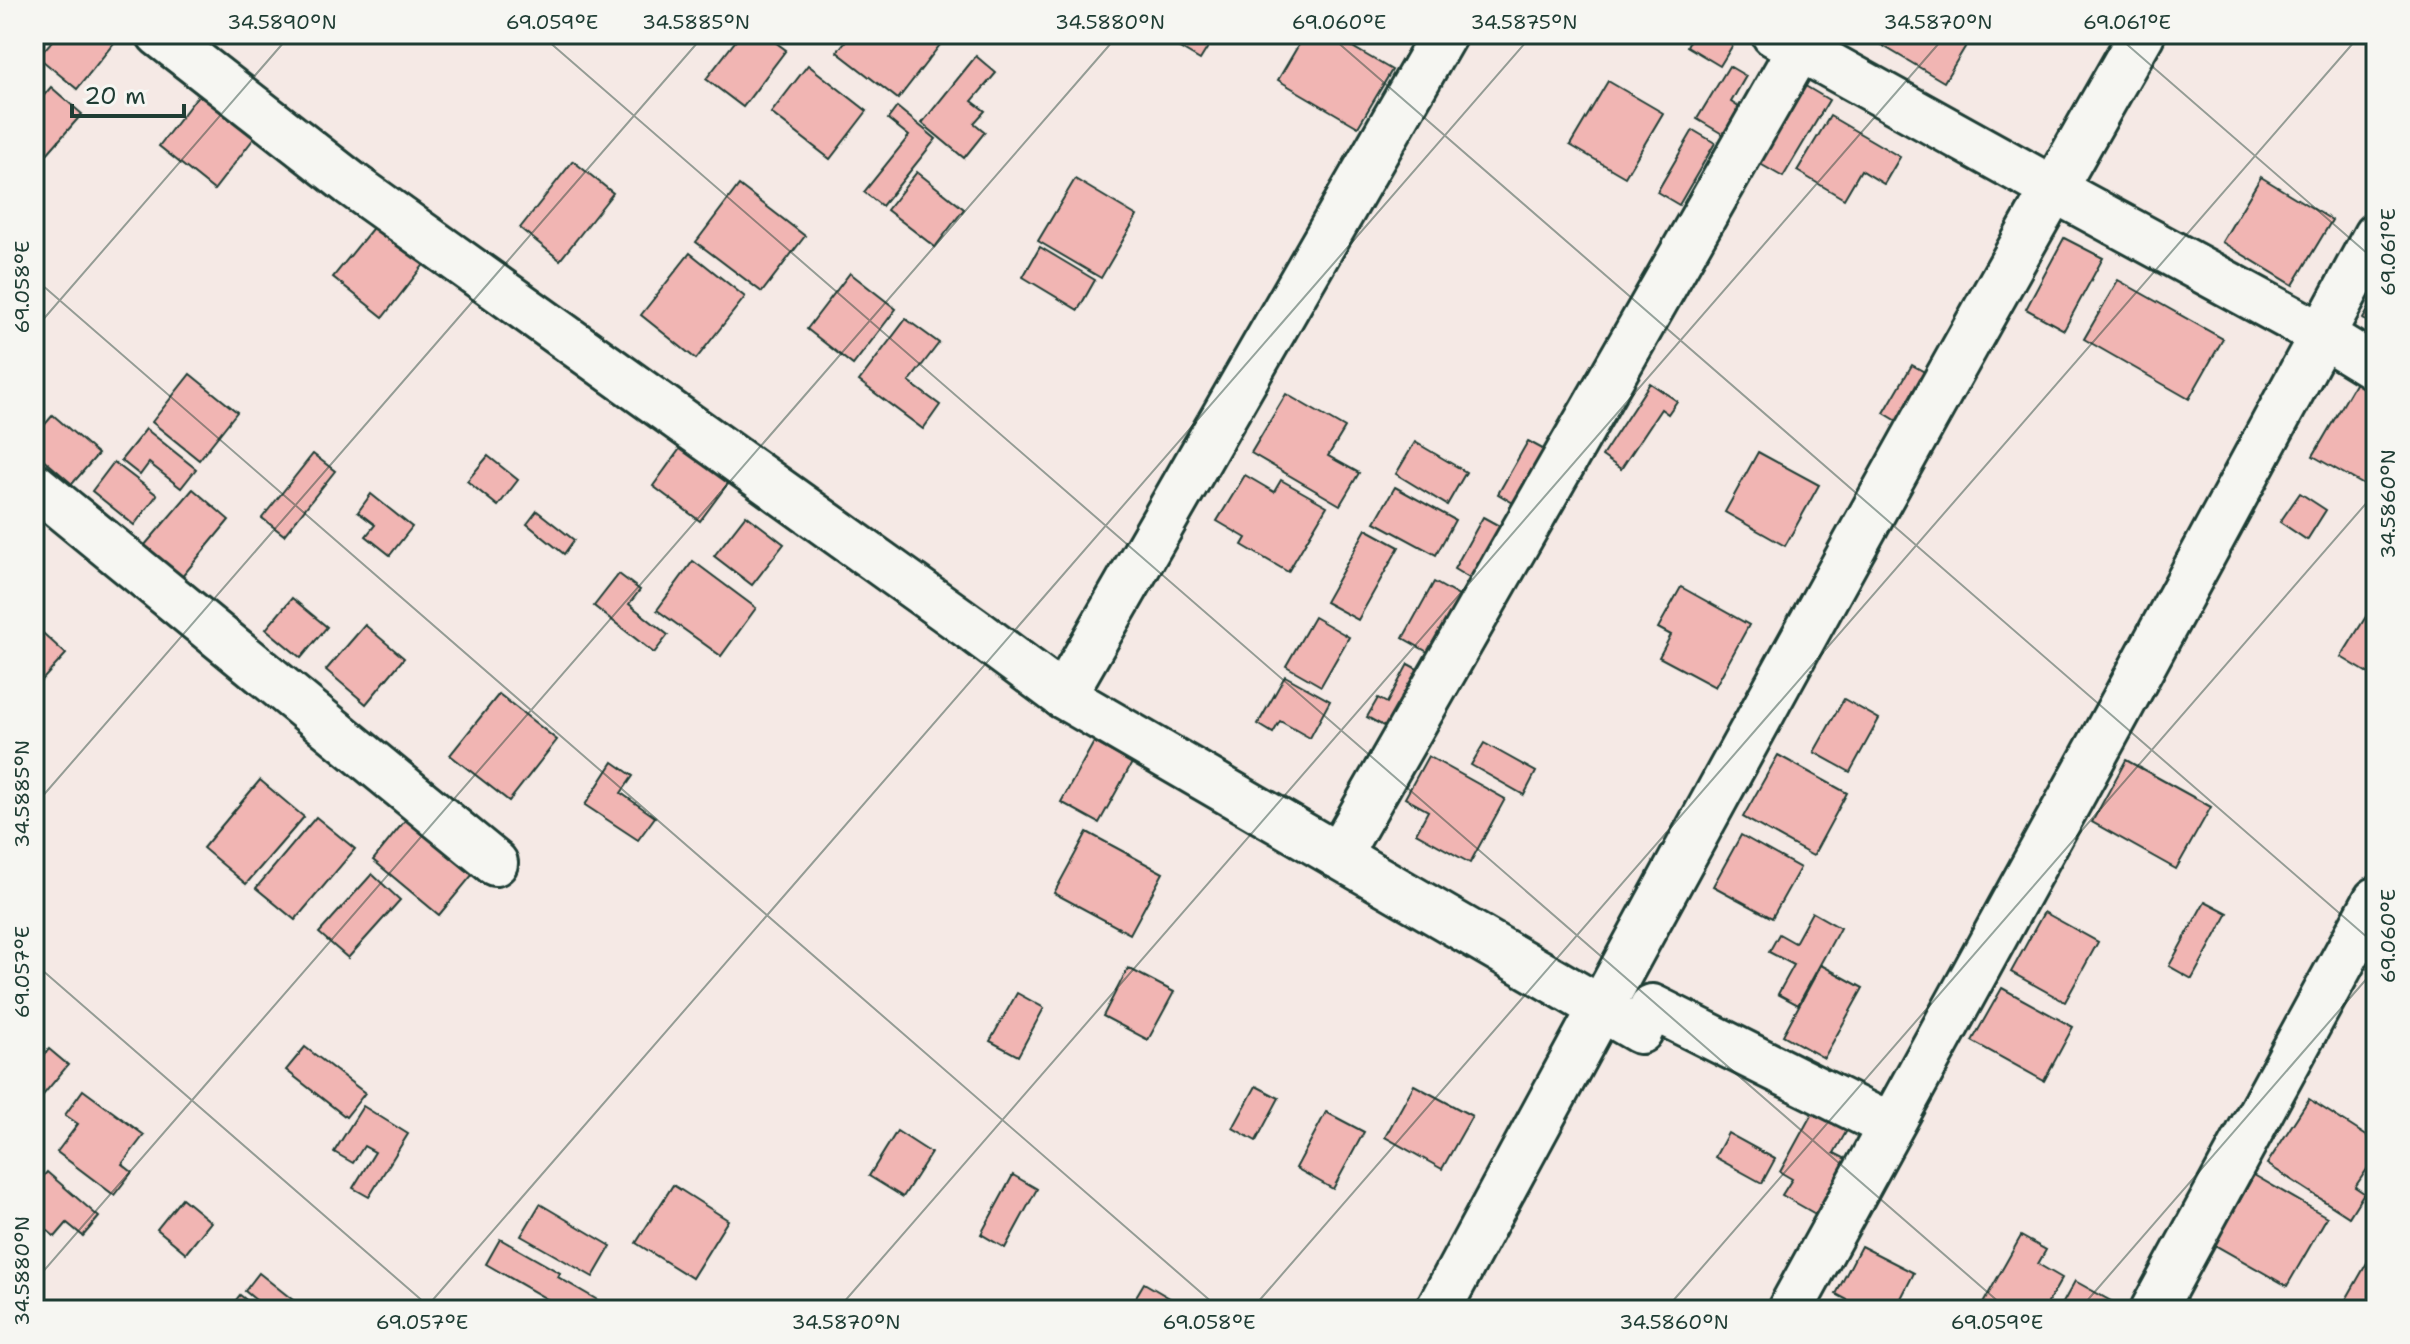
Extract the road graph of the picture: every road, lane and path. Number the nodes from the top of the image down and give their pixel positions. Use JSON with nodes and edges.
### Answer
{"nodes":[{"id":1,"x":159,"y":34,"type":"edge"},
{"id":2,"x":1444,"y":34,"type":"edge"},
{"id":3,"x":2142,"y":34,"type":"edge"},
{"id":4,"x":1794,"y":39,"type":"edge"},
{"id":5,"x":2053,"y":189,"type":"junction"},
{"id":6,"x":2376,"y":235,"type":"edge"},
{"id":7,"x":2322,"y":335,"type":"junction"},
{"id":8,"x":2376,"y":368,"type":"edge"},
{"id":9,"x":34,"y":485,"type":"edge"},
{"id":10,"x":1063,"y":696,"type":"junction"},
{"id":11,"x":1338,"y":856,"type":"junction"},
{"id":12,"x":495,"y":863,"type":"dead end"},
{"id":13,"x":2376,"y":900,"type":"edge"},
{"id":14,"x":1600,"y":1008,"type":"junction"},
{"id":15,"x":1890,"y":1126,"type":"junction"},
{"id":16,"x":1438,"y":1310,"type":"edge"},
{"id":17,"x":1790,"y":1310,"type":"edge"},
{"id":18,"x":2153,"y":1310,"type":"edge"}],
"edges":[{"from":1,"to":10,"type":"street"},
{"from":2,"to":10,"type":"street"},
{"from":3,"to":5,"type":"street"},
{"from":4,"to":5,"type":"street"},
{"from":4,"to":11,"type":"street"},
{"from":5,"to":7,"type":"street"},
{"from":5,"to":14,"type":"street"},
{"from":6,"to":7,"type":"street"},
{"from":7,"to":8,"type":"street"},
{"from":7,"to":15,"type":"street"},
{"from":9,"to":12,"type":"street"},
{"from":10,"to":11,"type":"street"},
{"from":11,"to":14,"type":"street"},
{"from":13,"to":18,"type":"street"},
{"from":14,"to":15,"type":"street"},
{"from":14,"to":16,"type":"street"},
{"from":15,"to":17,"type":"street"}]}
